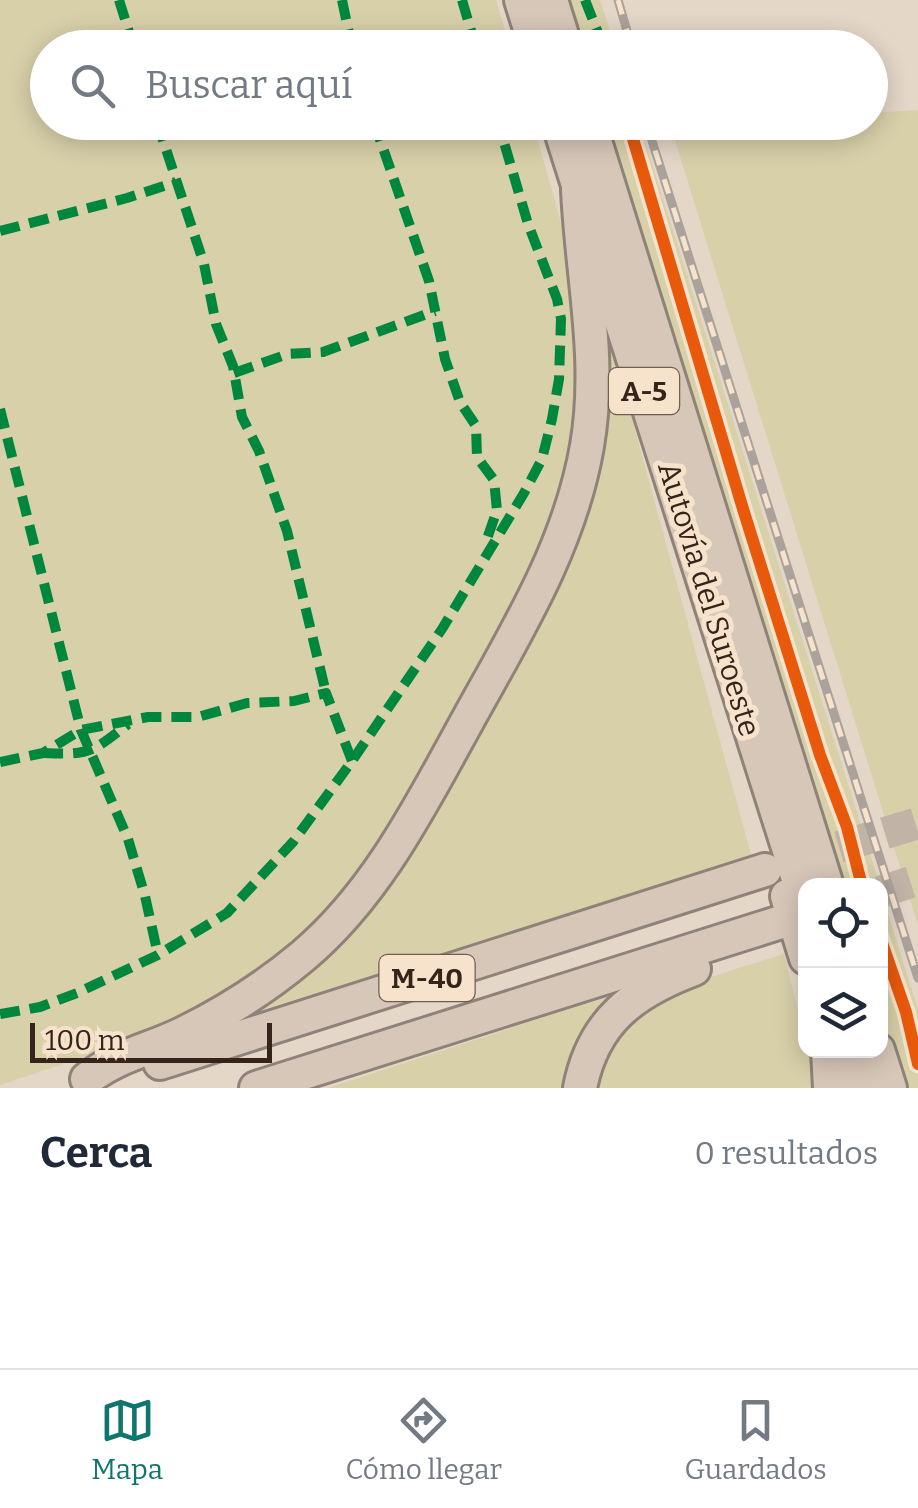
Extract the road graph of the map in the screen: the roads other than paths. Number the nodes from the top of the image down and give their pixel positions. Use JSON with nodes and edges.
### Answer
{"nodes":[{"id":1,"x":522,"y":0,"type":"edge"},
{"id":2,"x":551,"y":0,"type":"edge"},
{"id":3,"x":531,"y":30,"type":"edge"},
{"id":4,"x":560,"y":30,"type":"edge"},
{"id":5,"x":563,"y":140,"type":"edge"},
{"id":6,"x":595,"y":140,"type":"edge"},
{"id":7,"x":578,"y":190,"type":"junction"},
{"id":8,"x":706,"y":594,"type":"junction"},
{"id":9,"x":765,"y":870,"type":"tunnel mouth"},
{"id":10,"x":825,"y":878,"type":"edge"},
{"id":11,"x":793,"y":913,"type":"edge"},
{"id":12,"x":798,"y":932,"type":"edge"},
{"id":13,"x":828,"y":1058,"type":"edge"},
{"id":14,"x":853,"y":1058,"type":"edge"},
{"id":15,"x":881,"y":1058,"type":"edge"},
{"id":16,"x":73,"y":1084,"type":"edge"},
{"id":17,"x":256,"y":1088,"type":"edge"},
{"id":18,"x":580,"y":1088,"type":"edge"},
{"id":19,"x":830,"y":1088,"type":"edge"},
{"id":20,"x":862,"y":1088,"type":"edge"},
{"id":21,"x":890,"y":1088,"type":"edge"}],
"edges":[{"from":1,"to":3,"type":"highway"},
{"from":2,"to":4,"type":"highway"},
{"from":5,"to":7,"type":"highway","name":"Autovía del Suroeste","number":"A-5"},
{"from":6,"to":10,"type":"highway","name":"Autovía del Suroeste","number":"A-5"},
{"from":7,"to":8,"type":"highway","name":"Autovía del Suroeste","number":"A-5"},
{"from":7,"to":16,"type":"highway"},
{"from":8,"to":11,"type":"highway","name":"Autovía del Suroeste","number":"A-5"},
{"from":8,"to":12,"type":"highway"},
{"from":9,"to":16,"type":"highway","number":"M-40"},
{"from":11,"to":17,"type":"highway","number":"M-40"},
{"from":11,"to":18,"type":"highway"},
{"from":13,"to":19,"type":"highway"},
{"from":14,"to":20,"type":"highway"},
{"from":15,"to":21,"type":"highway"}]}
